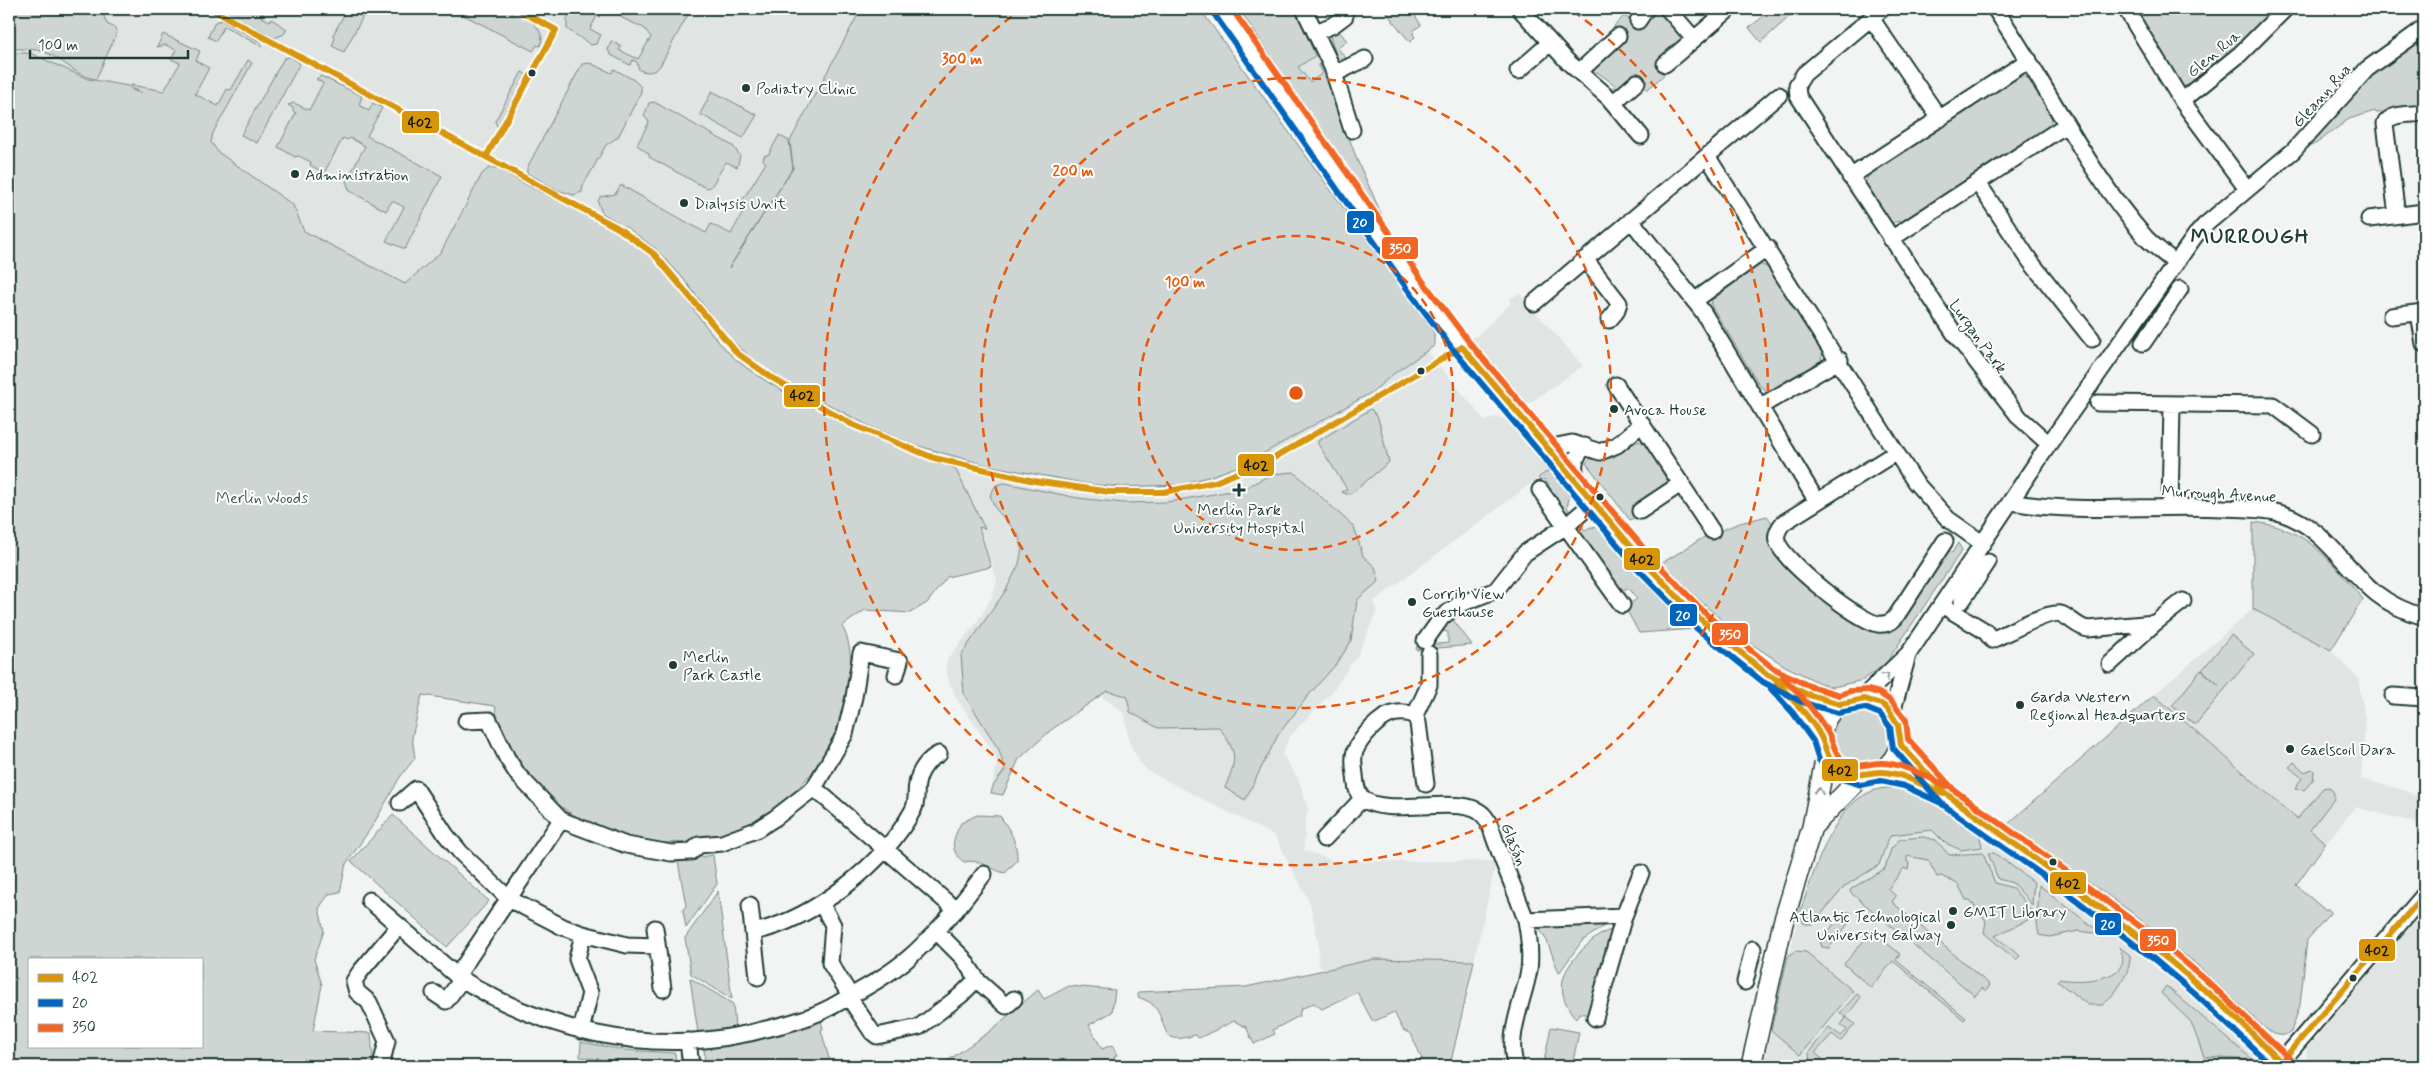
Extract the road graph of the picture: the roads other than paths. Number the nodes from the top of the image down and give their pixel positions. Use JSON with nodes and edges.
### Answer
{"nodes":[{"id":1,"x":1221,"y":9,"type":"edge"},
{"id":2,"x":1304,"y":9,"type":"edge"},
{"id":3,"x":1520,"y":9,"type":"edge"},
{"id":4,"x":1668,"y":9,"type":"edge"},
{"id":5,"x":1995,"y":9,"type":"edge"},
{"id":6,"x":2126,"y":9,"type":"edge"},
{"id":7,"x":2285,"y":9,"type":"edge"},
{"id":8,"x":1727,"y":11,"type":"dead end"},
{"id":9,"x":1877,"y":13,"type":"edge"},
{"id":10,"x":1345,"y":16,"type":"dead end"},
{"id":11,"x":2424,"y":28,"type":"edge"},
{"id":12,"x":1316,"y":32,"type":"junction"},
{"id":13,"x":1618,"y":36,"type":"dead end"},
{"id":14,"x":1694,"y":39,"type":"junction"},
{"id":15,"x":1550,"y":43,"type":"junction"},
{"id":16,"x":1364,"y":59,"type":"dead end"},
{"id":17,"x":2029,"y":60,"type":"junction"},
{"id":18,"x":1664,"y":64,"type":"dead end"},
{"id":19,"x":1518,"y":71,"type":"dead end"},
{"id":20,"x":1579,"y":72,"type":"junction"},
{"id":21,"x":1334,"y":74,"type":"junction"},
{"id":22,"x":1637,"y":82,"type":"dead end"},
{"id":23,"x":1779,"y":95,"type":"dead end"},
{"id":24,"x":2182,"y":100,"type":"junction"},
{"id":25,"x":1613,"y":103,"type":"junction"},
{"id":26,"x":2424,"y":113,"type":"edge"},
{"id":27,"x":1940,"y":119,"type":"junction"},
{"id":28,"x":2066,"y":125,"type":"junction"},
{"id":29,"x":1352,"y":130,"type":"dead end"},
{"id":30,"x":1641,"y":136,"type":"dead end"},
{"id":31,"x":1707,"y":156,"type":"junction"},
{"id":32,"x":1850,"y":177,"type":"junction"},
{"id":33,"x":1978,"y":182,"type":"junction"},
{"id":34,"x":2247,"y":189,"type":"junction"},
{"id":35,"x":2424,"y":212,"type":"edge"},
{"id":36,"x":2397,"y":215,"type":"junction"},
{"id":37,"x":2369,"y":219,"type":"dead end"},
{"id":38,"x":1631,"y":220,"type":"junction"},
{"id":39,"x":1891,"y":239,"type":"junction"},
{"id":40,"x":1768,"y":248,"type":"junction"},
{"id":41,"x":1584,"y":259,"type":"junction"},
{"id":42,"x":2174,"y":263,"type":"junction"},
{"id":43,"x":2180,"y":289,"type":"dead end"},
{"id":44,"x":1694,"y":300,"type":"junction"},
{"id":45,"x":1534,"y":303,"type":"dead end"},
{"id":46,"x":2422,"y":313,"type":"edge"},
{"id":47,"x":2139,"y":315,"type":"junction"},
{"id":48,"x":2392,"y":316,"type":"dead end"},
{"id":49,"x":1609,"y":320,"type":"dead end"},
{"id":50,"x":2154,"y":326,"type":"junction"},
{"id":51,"x":2092,"y":339,"type":"dead end"},
{"id":52,"x":2143,"y":343,"type":"dead end"},
{"id":53,"x":2424,"y":344,"type":"edge"},
{"id":54,"x":1840,"y":360,"type":"junction"},
{"id":55,"x":1616,"y":385,"type":"dead end"},
{"id":56,"x":2098,"y":403,"type":"dead end"},
{"id":57,"x":2172,"y":404,"type":"junction"},
{"id":58,"x":1761,"y":406,"type":"junction"},
{"id":59,"x":1642,"y":424,"type":"junction"},
{"id":60,"x":2312,"y":434,"type":"dead end"},
{"id":61,"x":2049,"y":444,"type":"junction"},
{"id":62,"x":1585,"y":446,"type":"junction"},
{"id":63,"x":1547,"y":448,"type":"junction"},
{"id":64,"x":1895,"y":452,"type":"junction"},
{"id":65,"x":1682,"y":482,"type":"junction"},
{"id":66,"x":2020,"y":489,"type":"junction"},
{"id":67,"x":1540,"y":490,"type":"dead end"},
{"id":68,"x":1588,"y":497,"type":"junction"},
{"id":69,"x":1816,"y":500,"type":"junction"},
{"id":70,"x":2011,"y":502,"type":"junction"},
{"id":71,"x":2036,"y":504,"type":"junction"},
{"id":72,"x":2170,"y":507,"type":"junction"},
{"id":73,"x":1640,"y":511,"type":"dead end"},
{"id":74,"x":1566,"y":526,"type":"junction"},
{"id":75,"x":1712,"y":531,"type":"dead end"},
{"id":76,"x":1945,"y":541,"type":"dead end"},
{"id":77,"x":1982,"y":544,"type":"junction"},
{"id":78,"x":1978,"y":568,"type":"junction"},
{"id":79,"x":1962,"y":601,"type":"dead end"},
{"id":80,"x":2183,"y":601,"type":"dead end"},
{"id":81,"x":1622,"y":605,"type":"dead end"},
{"id":82,"x":1942,"y":605,"type":"junction"},
{"id":83,"x":2424,"y":617,"type":"edge"},
{"id":84,"x":2155,"y":623,"type":"junction"},
{"id":85,"x":1909,"y":653,"type":"junction"},
{"id":86,"x":2110,"y":664,"type":"dead end"},
{"id":87,"x":896,"y":675,"type":"dead end"},
{"id":88,"x":1768,"y":675,"type":"junction"},
{"id":89,"x":2393,"y":696,"type":"dead end"},
{"id":90,"x":1862,"y":698,"type":"junction"},
{"id":91,"x":2424,"y":698,"type":"edge"},
{"id":92,"x":1840,"y":704,"type":"junction"},
{"id":93,"x":1892,"y":713,"type":"junction"},
{"id":94,"x":1415,"y":715,"type":"junction"},
{"id":95,"x":466,"y":721,"type":"dead end"},
{"id":96,"x":1821,"y":737,"type":"junction"},
{"id":97,"x":1900,"y":743,"type":"junction"},
{"id":98,"x":939,"y":754,"type":"dead end"},
{"id":99,"x":1826,"y":755,"type":"junction"},
{"id":100,"x":1881,"y":772,"type":"junction"},
{"id":101,"x":1862,"y":776,"type":"junction"},
{"id":102,"x":1426,"y":784,"type":"dead end"},
{"id":103,"x":814,"y":788,"type":"junction"},
{"id":104,"x":1948,"y":797,"type":"junction"},
{"id":105,"x":1362,"y":799,"type":"junction"},
{"id":106,"x":400,"y":803,"type":"dead end"},
{"id":107,"x":561,"y":820,"type":"junction"},
{"id":108,"x":1812,"y":827,"type":"junction"},
{"id":109,"x":1324,"y":839,"type":"dead end"},
{"id":110,"x":885,"y":848,"type":"junction"},
{"id":111,"x":1641,"y":873,"type":"dead end"},
{"id":112,"x":984,"y":874,"type":"dead end"},
{"id":113,"x":2424,"y":895,"type":"edge"},
{"id":114,"x":369,"y":900,"type":"dead end"},
{"id":115,"x":509,"y":900,"type":"junction"},
{"id":116,"x":821,"y":903,"type":"junction"},
{"id":117,"x":750,"y":905,"type":"dead end"},
{"id":118,"x":956,"y":910,"type":"junction"},
{"id":119,"x":1624,"y":916,"type":"junction"},
{"id":120,"x":1526,"y":920,"type":"junction"},
{"id":121,"x":398,"y":927,"type":"junction"},
{"id":122,"x":654,"y":928,"type":"dead end"},
{"id":123,"x":936,"y":931,"type":"junction"},
{"id":124,"x":754,"y":932,"type":"junction"},
{"id":125,"x":583,"y":934,"type":"junction"},
{"id":126,"x":657,"y":946,"type":"junction"},
{"id":127,"x":1752,"y":949,"type":"dead end"},
{"id":128,"x":1749,"y":964,"type":"junction"},
{"id":129,"x":1773,"y":970,"type":"junction"},
{"id":130,"x":459,"y":977,"type":"junction"},
{"id":131,"x":758,"y":977,"type":"dead end"},
{"id":132,"x":977,"y":979,"type":"junction"},
{"id":133,"x":1745,"y":982,"type":"dead end"},
{"id":134,"x":662,"y":990,"type":"dead end"},
{"id":135,"x":434,"y":993,"type":"dead end"},
{"id":136,"x":849,"y":996,"type":"junction"},
{"id":137,"x":1014,"y":999,"type":"dead end"},
{"id":138,"x":1595,"y":1018,"type":"dead end"},
{"id":139,"x":581,"y":1031,"type":"junction"},
{"id":140,"x":688,"y":1041,"type":"junction"},
{"id":141,"x":2283,"y":1064,"type":"edge"},
{"id":142,"x":381,"y":1066,"type":"edge"},
{"id":143,"x":691,"y":1066,"type":"edge"},
{"id":144,"x":1516,"y":1066,"type":"edge"},
{"id":145,"x":1751,"y":1066,"type":"edge"}],
"edges":[{"from":1,"to":63,"type":"main road"},
{"from":2,"to":12,"type":"street"},
{"from":3,"to":15,"type":"street"},
{"from":4,"to":14,"type":"street"},
{"from":5,"to":17,"type":"street"},
{"from":6,"to":24,"type":"street"},
{"from":7,"to":24,"type":"street","name":"Glen Rua"},
{"from":8,"to":14,"type":"street"},
{"from":9,"to":27,"type":"street","name":"Lurgan Park"},
{"from":9,"to":32,"type":"street","name":"Lurgan Park"},
{"from":10,"to":12,"type":"street"},
{"from":11,"to":34,"type":"street","name":"Gleann Rua"},
{"from":12,"to":21,"type":"street"},
{"from":13,"to":20,"type":"street"},
{"from":14,"to":18,"type":"street"},
{"from":15,"to":19,"type":"street"},
{"from":15,"to":20,"type":"street"},
{"from":16,"to":21,"type":"street"},
{"from":17,"to":27,"type":"street"},
{"from":17,"to":28,"type":"street"},
{"from":20,"to":25,"type":"street"},
{"from":21,"to":29,"type":"street"},
{"from":22,"to":25,"type":"street"},
{"from":23,"to":31,"type":"street"},
{"from":24,"to":34,"type":"street"},
{"from":25,"to":30,"type":"street"},
{"from":26,"to":36,"type":"street"},
{"from":27,"to":32,"type":"street"},
{"from":28,"to":33,"type":"street"},
{"from":28,"to":42,"type":"street"},
{"from":31,"to":38,"type":"street"},
{"from":31,"to":40,"type":"street"},
{"from":32,"to":39,"type":"street","name":"Lurgan Park"},
{"from":33,"to":39,"type":"street"},
{"from":33,"to":51,"type":"street"},
{"from":34,"to":42,"type":"street","name":"Gleann Rua"},
{"from":35,"to":36,"type":"street"},
{"from":36,"to":37,"type":"street"},
{"from":38,"to":41,"type":"street"},
{"from":38,"to":44,"type":"street"},
{"from":39,"to":61,"type":"street","name":"Lurgan Park"},
{"from":40,"to":44,"type":"street"},
{"from":40,"to":54,"type":"street"},
{"from":41,"to":45,"type":"street"},
{"from":41,"to":49,"type":"street"},
{"from":42,"to":47,"type":"street"},
{"from":43,"to":50,"type":"street"},
{"from":44,"to":58,"type":"street"},
{"from":46,"to":48,"type":"street"},
{"from":46,"to":53,"type":"street"},
{"from":47,"to":50,"type":"street"},
{"from":47,"to":61,"type":"street"},
{"from":50,"to":52,"type":"street"},
{"from":54,"to":58,"type":"street"},
{"from":54,"to":64,"type":"street"},
{"from":55,"to":59,"type":"street"},
{"from":56,"to":57,"type":"street"},
{"from":57,"to":60,"type":"street"},
{"from":57,"to":72,"type":"street"},
{"from":58,"to":69,"type":"street"},
{"from":59,"to":62,"type":"street"},
{"from":59,"to":65,"type":"street"},
{"from":61,"to":66,"type":"street"},
{"from":62,"to":63,"type":"street"},
{"from":62,"to":68,"type":"street"},
{"from":63,"to":68,"type":"main road"},
{"from":64,"to":69,"type":"street"},
{"from":64,"to":77,"type":"street"},
{"from":65,"to":73,"type":"street"},
{"from":65,"to":75,"type":"street"},
{"from":66,"to":70,"type":"street"},
{"from":66,"to":71,"type":"street"},
{"from":67,"to":74,"type":"street"},
{"from":68,"to":74,"type":"street"},
{"from":68,"to":88,"type":"main road"},
{"from":69,"to":76,"type":"street"},
{"from":70,"to":71,"type":"street","name":"Murrough Avenue"},
{"from":70,"to":77,"type":"street"},
{"from":71,"to":72,"type":"street","name":"Murrough Avenue"},
{"from":72,"to":83,"type":"street","name":"Murrough Avenue"},
{"from":74,"to":81,"type":"street"},
{"from":74,"to":94,"type":"street"},
{"from":77,"to":78,"type":"street"},
{"from":78,"to":79,"type":"street"},
{"from":78,"to":82,"type":"street"},
{"from":80,"to":84,"type":"street"},
{"from":82,"to":84,"type":"street"},
{"from":82,"to":85,"type":"street"},
{"from":84,"to":86,"type":"street"},
{"from":90,"to":85,"type":"street","one_way":true},
{"from":85,"to":93,"type":"street"},
{"from":87,"to":103,"type":"street"},
{"from":88,"to":92,"type":"main road"},
{"from":88,"to":96,"type":"main road"},
{"from":89,"to":91,"type":"street"},
{"from":90,"to":92,"type":"main road"},
{"from":90,"to":93,"type":"main road"},
{"from":92,"to":96,"type":"main road"},
{"from":93,"to":97,"type":"main road"},
{"from":94,"to":102,"type":"street"},
{"from":94,"to":105,"type":"street"},
{"from":95,"to":107,"type":"street"},
{"from":96,"to":99,"type":"main road"},
{"from":97,"to":100,"type":"main road"},
{"from":97,"to":104,"type":"main road"},
{"from":98,"to":110,"type":"street"},
{"from":99,"to":101,"type":"main road"},
{"from":108,"to":99,"type":"main road","one_way":true},
{"from":100,"to":101,"type":"main road"},
{"from":100,"to":104,"type":"main road"},
{"from":101,"to":108,"type":"main road"},
{"from":103,"to":107,"type":"street"},
{"from":103,"to":110,"type":"street"},
{"from":104,"to":141,"type":"main road"},
{"from":105,"to":109,"type":"street"},
{"from":105,"to":120,"type":"street","name":"Glasán"},
{"from":106,"to":115,"type":"street"},
{"from":107,"to":115,"type":"street"},
{"from":108,"to":129,"type":"main road"},
{"from":110,"to":116,"type":"street"},
{"from":110,"to":118,"type":"street"},
{"from":111,"to":119,"type":"street"},
{"from":112,"to":118,"type":"street"},
{"from":113,"to":141,"type":"street"},
{"from":114,"to":121,"type":"street"},
{"from":115,"to":125,"type":"street"},
{"from":115,"to":130,"type":"street"},
{"from":116,"to":124,"type":"street"},
{"from":116,"to":136,"type":"street"},
{"from":117,"to":124,"type":"street"},
{"from":118,"to":123,"type":"street"},
{"from":119,"to":120,"type":"street"},
{"from":119,"to":138,"type":"street"},
{"from":120,"to":144,"type":"street","name":"Glasán"},
{"from":121,"to":130,"type":"street"},
{"from":121,"to":142,"type":"street"},
{"from":122,"to":126,"type":"street"},
{"from":123,"to":132,"type":"street"},
{"from":123,"to":136,"type":"street"},
{"from":124,"to":131,"type":"street"},
{"from":125,"to":126,"type":"street"},
{"from":125,"to":139,"type":"street"},
{"from":126,"to":134,"type":"street"},
{"from":127,"to":128,"type":"street"},
{"from":128,"to":129,"type":"street"},
{"from":128,"to":133,"type":"street"},
{"from":129,"to":145,"type":"main road"},
{"from":130,"to":135,"type":"street"},
{"from":130,"to":139,"type":"street"},
{"from":132,"to":136,"type":"street"},
{"from":132,"to":137,"type":"street"},
{"from":136,"to":140,"type":"street"},
{"from":139,"to":140,"type":"street"},
{"from":140,"to":143,"type":"street"}]}
